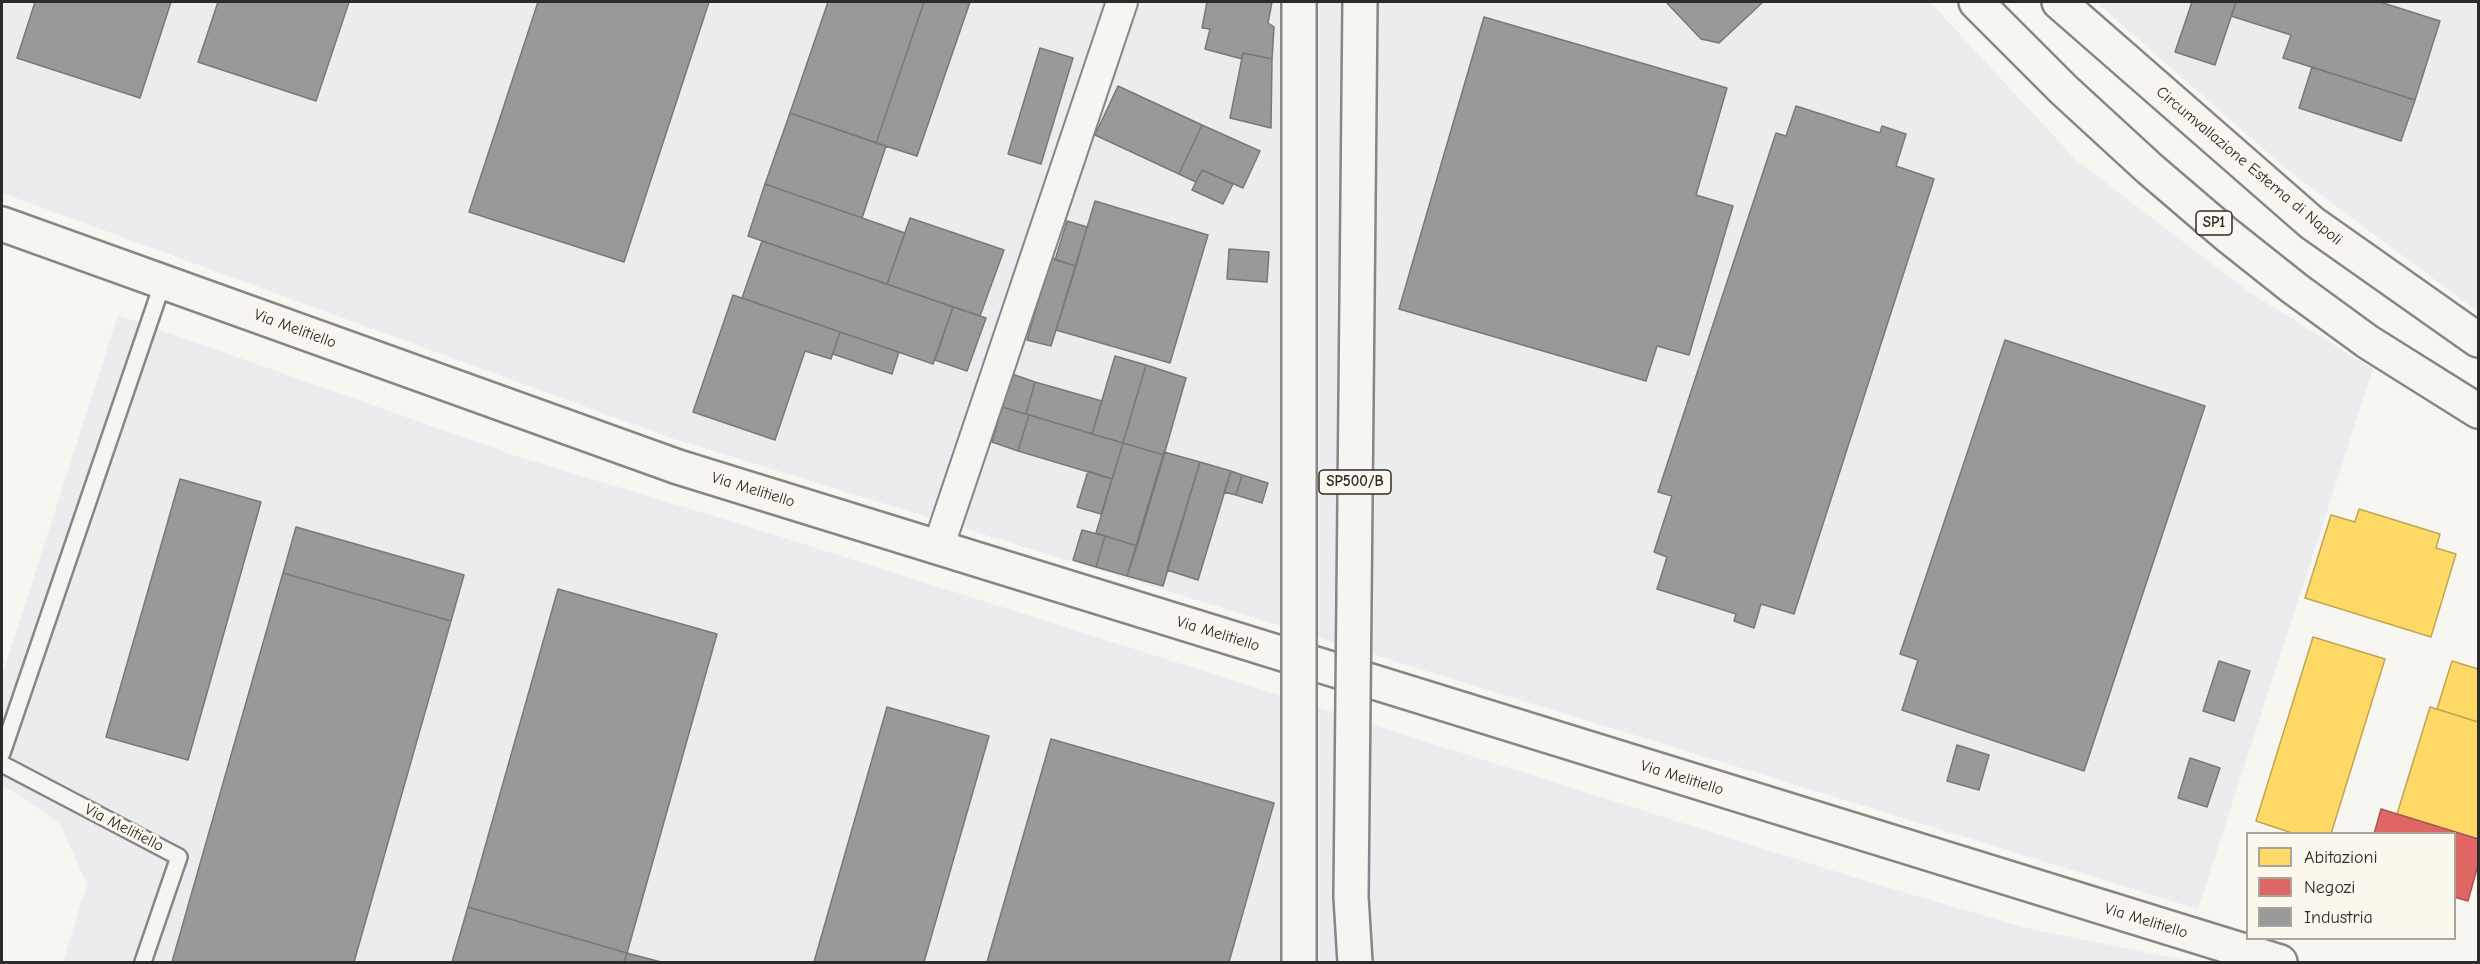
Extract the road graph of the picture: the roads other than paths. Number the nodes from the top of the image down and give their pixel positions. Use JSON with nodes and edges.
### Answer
{"nodes":[{"id":1,"x":1122,"y":2,"type":"edge"},
{"id":2,"x":1299,"y":2,"type":"edge"},
{"id":3,"x":1360,"y":2,"type":"edge"},
{"id":4,"x":1976,"y":2,"type":"edge"},
{"id":5,"x":2059,"y":2,"type":"edge"},
{"id":6,"x":2,"y":224,"type":"edge"},
{"id":7,"x":163,"y":282,"type":"junction"},
{"id":8,"x":2478,"y":340,"type":"edge"},
{"id":9,"x":2478,"y":411,"type":"edge"},
{"id":10,"x":938,"y":548,"type":"junction"},
{"id":11,"x":2,"y":753,"type":"edge"},
{"id":12,"x":2,"y":764,"type":"edge"},
{"id":13,"x":143,"y":963,"type":"edge"},
{"id":14,"x":1299,"y":963,"type":"edge"},
{"id":15,"x":1355,"y":963,"type":"edge"},
{"id":16,"x":2280,"y":963,"type":"edge"}],
"edges":[{"from":1,"to":10,"type":"street"},
{"from":2,"to":14,"type":"main road","number":"SP500/B","bridge":true},
{"from":3,"to":15,"type":"main road","number":"SP500/B","bridge":true},
{"from":4,"to":9,"type":"main road","number":"SP1"},
{"from":5,"to":8,"type":"main road","name":"Circumvallazione Esterna di Napoli"},
{"from":6,"to":7,"type":"main road","name":"Via Melitiello"},
{"from":7,"to":10,"type":"main road","name":"Via Melitiello"},
{"from":7,"to":11,"type":"lane"},
{"from":10,"to":16,"type":"main road","name":"Via Melitiello"},
{"from":12,"to":13,"type":"lane","name":"Via Melitiello"}]}
